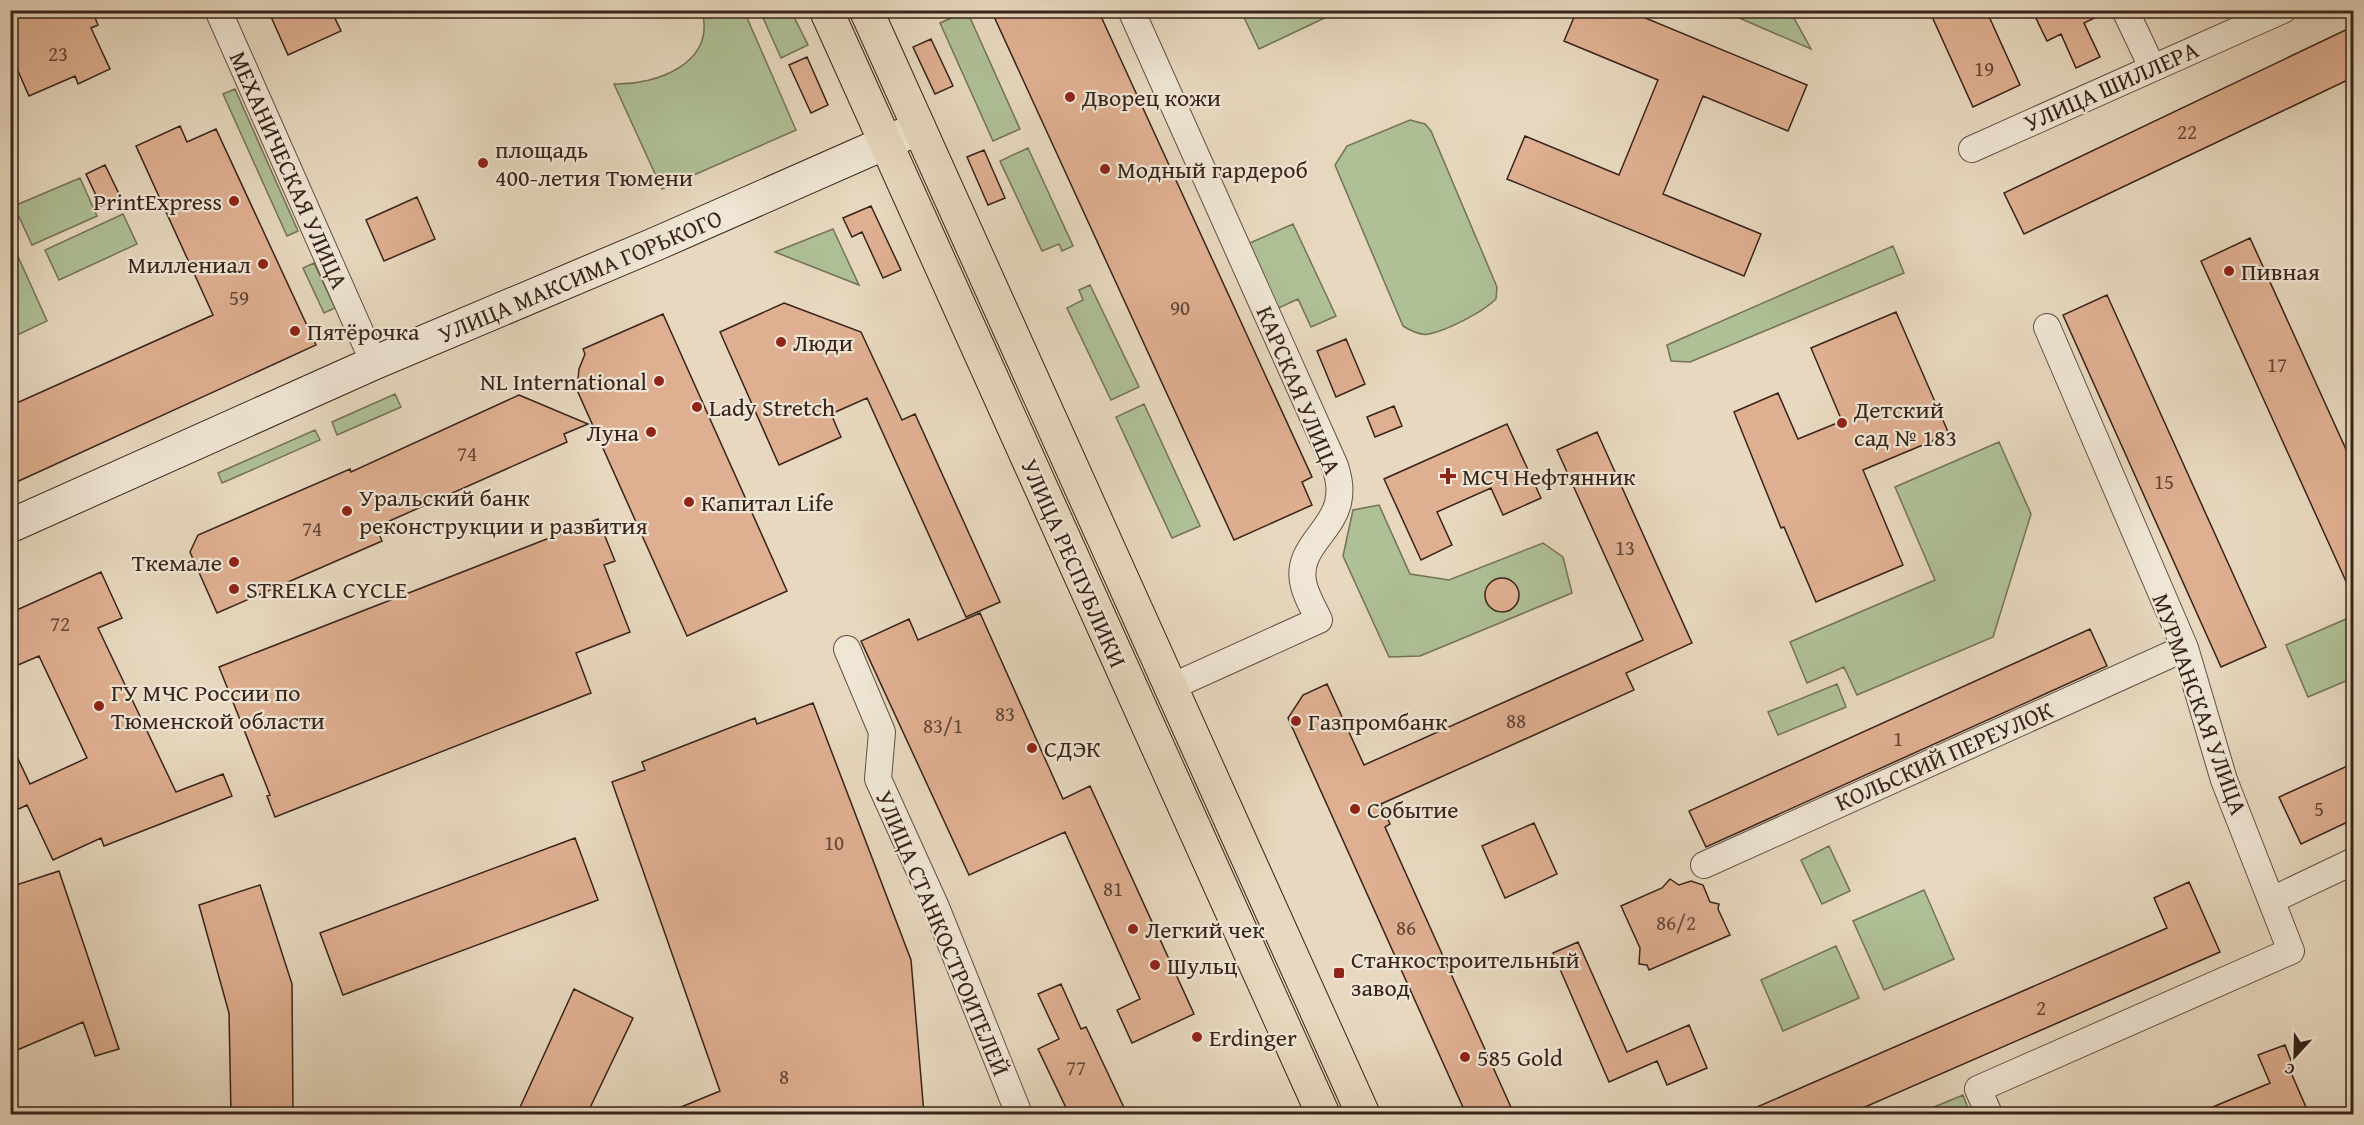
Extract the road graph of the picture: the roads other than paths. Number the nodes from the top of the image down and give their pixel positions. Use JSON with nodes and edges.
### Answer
{"nodes":[{"id":1,"x":218,"y":10,"type":"edge"},
{"id":2,"x":826,"y":10,"type":"edge"},
{"id":3,"x":866,"y":10,"type":"edge"},
{"id":4,"x":1131,"y":10,"type":"edge"},
{"id":5,"x":2125,"y":10,"type":"edge"},
{"id":6,"x":2283,"y":10,"type":"edge"},
{"id":7,"x":2152,"y":67,"type":"junction"},
{"id":8,"x":919,"y":128,"type":"junction"},
{"id":9,"x":886,"y":144,"type":"junction"},
{"id":10,"x":1972,"y":149,"type":"dead end"},
{"id":11,"x":2047,"y":327,"type":"dead end"},
{"id":12,"x":374,"y":363,"type":"junction"},
{"id":13,"x":10,"y":526,"type":"edge"},
{"id":14,"x":2185,"y":648,"type":"junction"},
{"id":15,"x":847,"y":649,"type":"dead end"},
{"id":16,"x":1171,"y":687,"type":"junction"},
{"id":17,"x":2354,"y":861,"type":"edge"},
{"id":18,"x":1704,"y":865,"type":"dead end"},
{"id":19,"x":2272,"y":900,"type":"junction"},
{"id":20,"x":1019,"y":1114,"type":"edge"},
{"id":21,"x":1323,"y":1114,"type":"edge"},
{"id":22,"x":1363,"y":1114,"type":"edge"},
{"id":23,"x":1989,"y":1114,"type":"edge"}],
"edges":[{"from":1,"to":12,"type":"street","name":"МЕХАНИЧЕСКАЯ УЛИЦА"},
{"from":2,"to":9,"type":"main road","name":"УЛИЦА РЕСПУБЛИКИ"},
{"from":3,"to":8,"type":"main road","name":"УЛИЦА РЕСПУБЛИКИ"},
{"from":4,"to":16,"type":"street","name":"КАРСКАЯ УЛИЦА"},
{"from":5,"to":7,"type":"street"},
{"from":6,"to":7,"type":"street","name":"УЛИЦА ШИЛЛЕРА"},
{"from":7,"to":10,"type":"street","name":"УЛИЦА ШИЛЛЕРА"},
{"from":8,"to":9,"type":"street","name":"УЛИЦА МАКСИМА ГОРЬКОГО"},
{"from":8,"to":16,"type":"main road","name":"УЛИЦА РЕСПУБЛИКИ"},
{"from":9,"to":12,"type":"street","name":"УЛИЦА МАКСИМА ГОРЬКОГО"},
{"from":9,"to":21,"type":"main road","name":"УЛИЦА РЕСПУБЛИКИ"},
{"from":11,"to":14,"type":"street","name":"МУРМАНСКАЯ УЛИЦА"},
{"from":12,"to":13,"type":"street","name":"УЛИЦА МАКСИМА ГОРЬКОГО"},
{"from":14,"to":18,"type":"street","name":"КОЛЬСКИЙ ПЕРЕУЛОК"},
{"from":14,"to":19,"type":"street","name":"МУРМАНСКАЯ УЛИЦА"},
{"from":15,"to":20,"type":"street","name":"УЛИЦА СТАНКОСТРОИТЕЛЕЙ"},
{"from":16,"to":22,"type":"main road","name":"УЛИЦА РЕСПУБЛИКИ"},
{"from":17,"to":19,"type":"street"},
{"from":19,"to":23,"type":"street","name":"МУРМАНСКАЯ УЛИЦА"}]}
